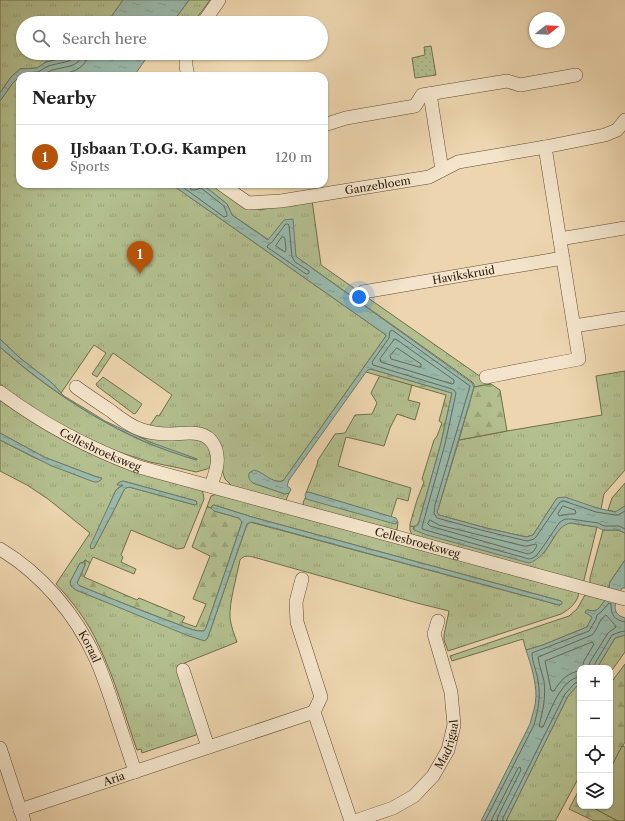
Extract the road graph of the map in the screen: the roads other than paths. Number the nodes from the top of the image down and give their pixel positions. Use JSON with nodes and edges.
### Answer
{"nodes":[{"id":1,"x":219,"y":0,"type":"edge"},
{"id":2,"x":208,"y":16,"type":"edge"},
{"id":3,"x":186,"y":60,"type":"edge"},
{"id":4,"x":187,"y":72,"type":"edge"},
{"id":5,"x":576,"y":75,"type":"dead end"},
{"id":6,"x":430,"y":94,"type":"junction"},
{"id":7,"x":625,"y":120,"type":"edge"},
{"id":8,"x":328,"y":124,"type":"edge"},
{"id":9,"x":545,"y":147,"type":"junction"},
{"id":10,"x":442,"y":170,"type":"junction"},
{"id":11,"x":227,"y":188,"type":"edge"},
{"id":12,"x":625,"y":228,"type":"edge"},
{"id":13,"x":560,"y":239,"type":"junction"},
{"id":14,"x":563,"y":258,"type":"junction"},
{"id":15,"x":363,"y":292,"type":"dead end"},
{"id":16,"x":625,"y":318,"type":"edge"},
{"id":17,"x":574,"y":326,"type":"junction"},
{"id":18,"x":486,"y":377,"type":"dead end"},
{"id":19,"x":76,"y":386,"type":"dead end"},
{"id":20,"x":0,"y":392,"type":"edge"},
{"id":21,"x":211,"y":486,"type":"junction"},
{"id":22,"x":0,"y":549,"type":"edge"},
{"id":23,"x":302,"y":579,"type":"dead end"},
{"id":24,"x":623,"y":598,"type":"edge"},
{"id":25,"x":438,"y":621,"type":"dead end"},
{"id":26,"x":183,"y":670,"type":"dead end"},
{"id":27,"x":314,"y":712,"type":"junction"},
{"id":28,"x":208,"y":747,"type":"junction"},
{"id":29,"x":0,"y":748,"type":"edge"},
{"id":30,"x":135,"y":772,"type":"junction"},
{"id":31,"x":22,"y":816,"type":"edge"},
{"id":32,"x":351,"y":821,"type":"edge"},
{"id":33,"x":355,"y":821,"type":"edge"}],
"edges":[{"from":1,"to":2,"type":"street"},
{"from":3,"to":4,"type":"street"},
{"from":5,"to":6,"type":"street"},
{"from":6,"to":8,"type":"street"},
{"from":6,"to":10,"type":"street"},
{"from":7,"to":9,"type":"street","name":"Ganzebloem"},
{"from":9,"to":10,"type":"street","name":"Ganzebloem"},
{"from":9,"to":13,"type":"street"},
{"from":10,"to":11,"type":"street","name":"Ganzebloem"},
{"from":12,"to":13,"type":"street"},
{"from":13,"to":14,"type":"street"},
{"from":14,"to":15,"type":"street","name":"Havikskruid"},
{"from":14,"to":17,"type":"street"},
{"from":16,"to":17,"type":"street"},
{"from":17,"to":18,"type":"street"},
{"from":19,"to":21,"type":"street"},
{"from":20,"to":21,"type":"street","name":"Cellesbroeksweg"},
{"from":21,"to":24,"type":"street","name":"Cellesbroeksweg"},
{"from":22,"to":30,"type":"street","name":"Koraal"},
{"from":23,"to":27,"type":"street"},
{"from":25,"to":33,"type":"street","name":"Madrigaal"},
{"from":26,"to":28,"type":"street"},
{"from":27,"to":28,"type":"street","name":"Aria"},
{"from":27,"to":32,"type":"street"},
{"from":28,"to":30,"type":"street","name":"Aria"},
{"from":29,"to":31,"type":"street"},
{"from":30,"to":31,"type":"street","name":"Aria"}]}
